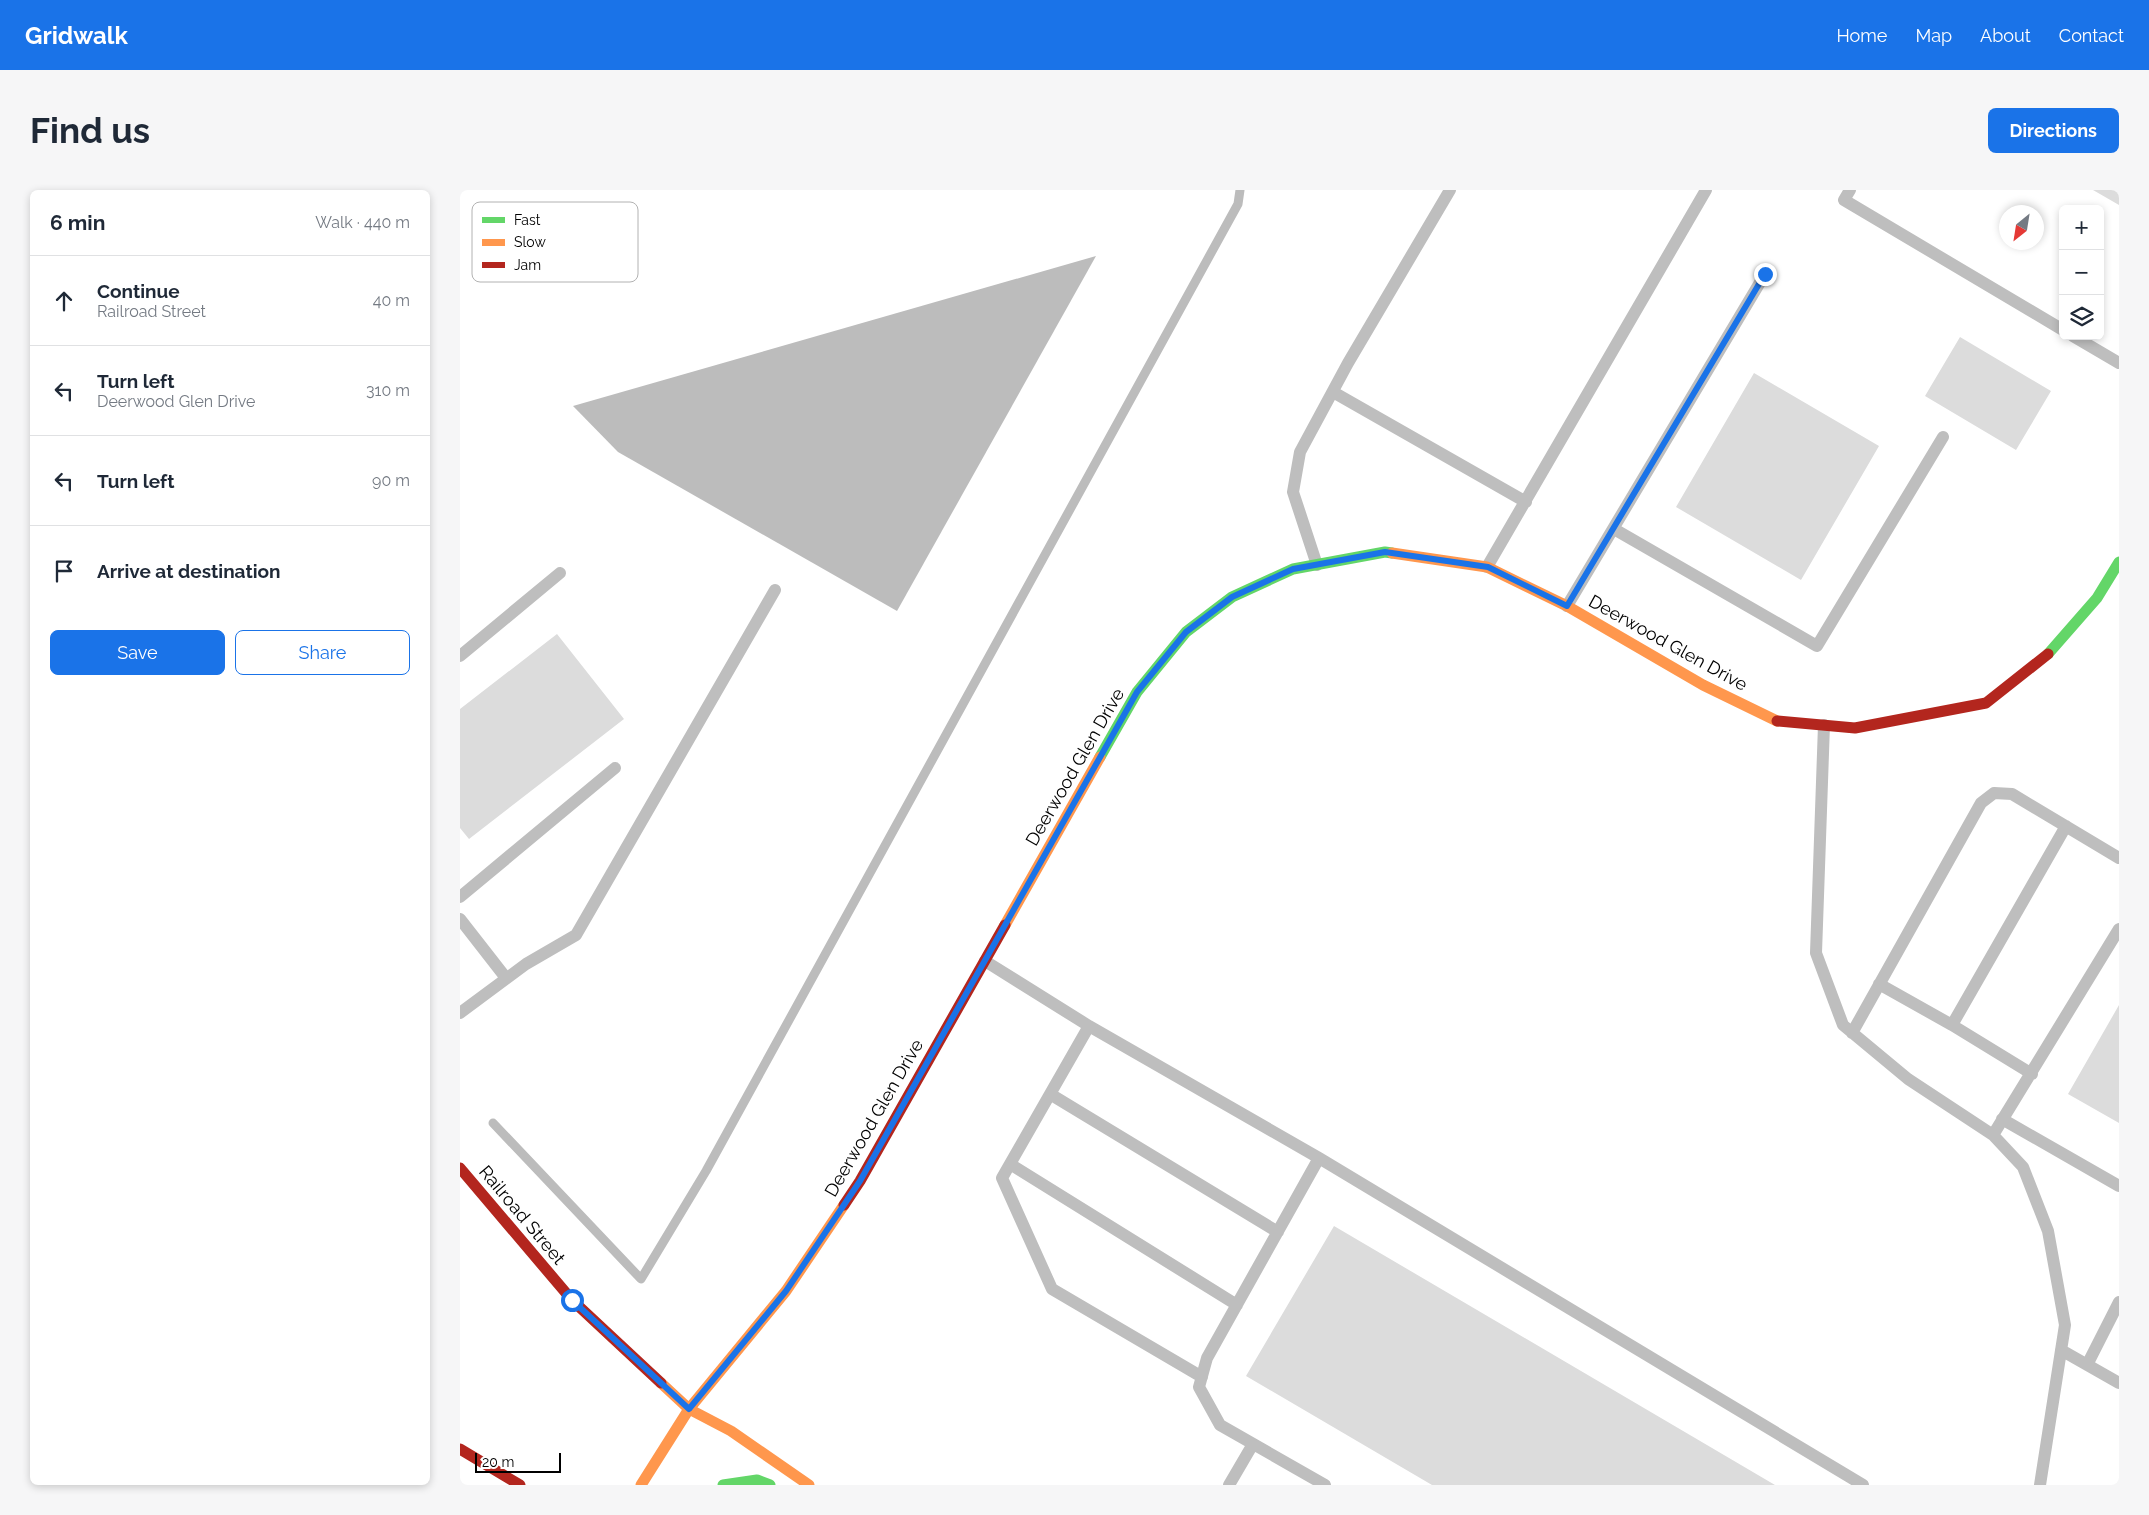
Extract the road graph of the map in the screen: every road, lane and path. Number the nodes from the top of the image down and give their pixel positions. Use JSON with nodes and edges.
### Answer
{"nodes":[{"id":1,"x":1450,"y":190,"type":"edge"},
{"id":2,"x":1706,"y":190,"type":"edge"},
{"id":3,"x":1850,"y":190,"type":"edge"},
{"id":4,"x":1765,"y":274,"type":"dead end"},
{"id":5,"x":2059,"y":328,"type":"edge"},
{"id":6,"x":2080,"y":340,"type":"edge"},
{"id":7,"x":2119,"y":363,"type":"edge"},
{"id":8,"x":1332,"y":392,"type":"junction"},
{"id":9,"x":1943,"y":437,"type":"dead end"},
{"id":10,"x":1526,"y":502,"type":"junction"},
{"id":11,"x":1614,"y":529,"type":"junction"},
{"id":12,"x":2119,"y":562,"type":"edge"},
{"id":13,"x":1317,"y":565,"type":"junction"},
{"id":14,"x":1488,"y":567,"type":"junction"},
{"id":15,"x":560,"y":573,"type":"dead end"},
{"id":16,"x":775,"y":590,"type":"dead end"},
{"id":17,"x":1567,"y":606,"type":"junction"},
{"id":18,"x":460,"y":656,"type":"edge"},
{"id":19,"x":1824,"y":725,"type":"junction"},
{"id":20,"x":615,"y":768,"type":"dead end"},
{"id":21,"x":2066,"y":826,"type":"junction"},
{"id":22,"x":2119,"y":858,"type":"edge"},
{"id":23,"x":460,"y":897,"type":"edge"},
{"id":24,"x":460,"y":918,"type":"edge"},
{"id":25,"x":2119,"y":929,"type":"edge"},
{"id":26,"x":985,"y":962,"type":"junction"},
{"id":27,"x":506,"y":978,"type":"junction"},
{"id":28,"x":1879,"y":984,"type":"junction"},
{"id":29,"x":460,"y":1013,"type":"edge"},
{"id":30,"x":1952,"y":1025,"type":"junction"},
{"id":31,"x":1089,"y":1026,"type":"junction"},
{"id":32,"x":1852,"y":1033,"type":"junction"},
{"id":33,"x":2032,"y":1074,"type":"junction"},
{"id":34,"x":1050,"y":1094,"type":"junction"},
{"id":35,"x":2002,"y":1119,"type":"junction"},
{"id":36,"x":1993,"y":1135,"type":"junction"},
{"id":37,"x":1319,"y":1158,"type":"junction"},
{"id":38,"x":1010,"y":1164,"type":"junction"},
{"id":39,"x":460,"y":1168,"type":"edge"},
{"id":40,"x":2119,"y":1186,"type":"edge"},
{"id":41,"x":1278,"y":1232,"type":"junction"},
{"id":42,"x":2119,"y":1302,"type":"edge"},
{"id":43,"x":1237,"y":1305,"type":"junction"},
{"id":44,"x":2061,"y":1350,"type":"junction"},
{"id":45,"x":2086,"y":1364,"type":"junction"},
{"id":46,"x":1202,"y":1377,"type":"junction"},
{"id":47,"x":2119,"y":1383,"type":"edge"},
{"id":48,"x":689,"y":1409,"type":"junction"},
{"id":49,"x":1253,"y":1444,"type":"junction"},
{"id":50,"x":460,"y":1448,"type":"edge"},
{"id":51,"x":520,"y":1485,"type":"edge"},
{"id":52,"x":641,"y":1485,"type":"edge"},
{"id":53,"x":723,"y":1485,"type":"edge"},
{"id":54,"x":770,"y":1485,"type":"edge"},
{"id":55,"x":810,"y":1485,"type":"edge"},
{"id":56,"x":1229,"y":1485,"type":"edge"},
{"id":57,"x":1325,"y":1485,"type":"edge"},
{"id":58,"x":1863,"y":1485,"type":"edge"},
{"id":59,"x":2040,"y":1485,"type":"edge"}],
"edges":[{"from":1,"to":8,"type":"lane"},
{"from":2,"to":10,"type":"lane"},
{"from":3,"to":5,"type":"lane"},
{"from":4,"to":11,"type":"lane"},
{"from":6,"to":7,"type":"lane"},
{"from":8,"to":10,"type":"lane"},
{"from":8,"to":13,"type":"lane"},
{"from":9,"to":11,"type":"lane"},
{"from":10,"to":14,"type":"lane"},
{"from":11,"to":17,"type":"lane"},
{"from":12,"to":19,"type":"main road","name":"Deerwood Glen Drive"},
{"from":13,"to":14,"type":"main road","name":"Deerwood Glen Drive"},
{"from":13,"to":26,"type":"main road","name":"Deerwood Glen Drive"},
{"from":14,"to":17,"type":"main road","name":"Deerwood Glen Drive"},
{"from":15,"to":18,"type":"lane"},
{"from":16,"to":27,"type":"lane"},
{"from":17,"to":19,"type":"main road","name":"Deerwood Glen Drive"},
{"from":19,"to":32,"type":"lane"},
{"from":20,"to":23,"type":"lane"},
{"from":21,"to":22,"type":"lane"},
{"from":21,"to":28,"type":"lane"},
{"from":21,"to":30,"type":"lane"},
{"from":24,"to":27,"type":"lane"},
{"from":25,"to":33,"type":"lane"},
{"from":26,"to":31,"type":"lane"},
{"from":26,"to":48,"type":"main road","name":"Deerwood Glen Drive"},
{"from":27,"to":29,"type":"lane"},
{"from":28,"to":30,"type":"lane"},
{"from":28,"to":32,"type":"lane"},
{"from":30,"to":33,"type":"lane"},
{"from":31,"to":34,"type":"lane"},
{"from":31,"to":37,"type":"lane"},
{"from":32,"to":36,"type":"lane"},
{"from":33,"to":35,"type":"lane"},
{"from":34,"to":38,"type":"lane"},
{"from":34,"to":41,"type":"lane"},
{"from":35,"to":36,"type":"lane"},
{"from":35,"to":40,"type":"lane"},
{"from":36,"to":44,"type":"lane"},
{"from":37,"to":41,"type":"lane"},
{"from":37,"to":58,"type":"lane"},
{"from":38,"to":43,"type":"lane"},
{"from":38,"to":46,"type":"lane"},
{"from":39,"to":48,"type":"main road","name":"Railroad Street"},
{"from":41,"to":43,"type":"lane"},
{"from":42,"to":45,"type":"lane"},
{"from":43,"to":46,"type":"lane"},
{"from":44,"to":45,"type":"lane"},
{"from":44,"to":59,"type":"lane"},
{"from":45,"to":47,"type":"lane"},
{"from":46,"to":49,"type":"lane"},
{"from":48,"to":52,"type":"main road","name":"Deerwood Glen Drive"},
{"from":48,"to":55,"type":"main road","name":"Railroad Street"},
{"from":49,"to":56,"type":"lane"},
{"from":49,"to":57,"type":"lane"},
{"from":50,"to":51,"type":"main road"},
{"from":53,"to":54,"type":"main road"}]}
